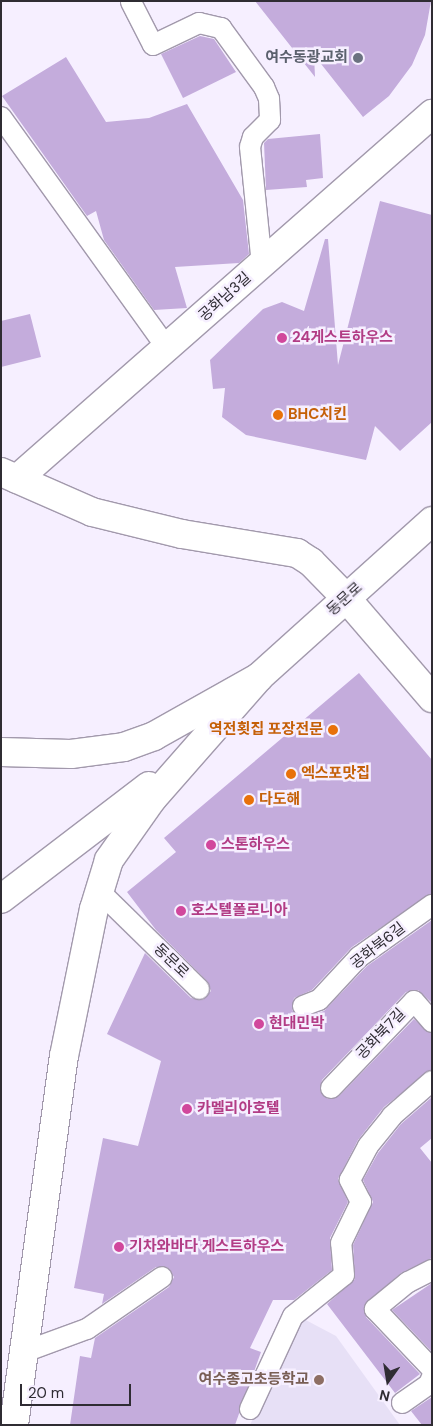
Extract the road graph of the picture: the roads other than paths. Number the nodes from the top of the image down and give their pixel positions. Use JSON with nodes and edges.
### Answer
{"nodes":[{"id":1,"x":131,"y":2,"type":"edge"},
{"id":2,"x":432,"y":114,"type":"edge"},
{"id":3,"x":1,"y":117,"type":"edge"},
{"id":4,"x":262,"y":264,"type":"junction"},
{"id":5,"x":167,"y":348,"type":"junction"},
{"id":6,"x":9,"y":475,"type":"edge"},
{"id":7,"x":432,"y":522,"type":"edge"},
{"id":8,"x":346,"y":598,"type":"junction"},
{"id":9,"x":259,"y":678,"type":"junction"},
{"id":10,"x":432,"y":698,"type":"edge"},
{"id":11,"x":195,"y":749,"type":"junction"},
{"id":12,"x":4,"y":752,"type":"edge"},
{"id":13,"x":99,"y":892,"type":"junction"},
{"id":14,"x":1,"y":900,"type":"edge"},
{"id":15,"x":432,"y":905,"type":"edge"},
{"id":16,"x":199,"y":989,"type":"dead end"},
{"id":17,"x":303,"y":1006,"type":"dead end"},
{"id":18,"x":432,"y":1022,"type":"edge"},
{"id":19,"x":432,"y":1081,"type":"edge"},
{"id":20,"x":330,"y":1088,"type":"dead end"},
{"id":21,"x":432,"y":1270,"type":"edge"},
{"id":22,"x":162,"y":1277,"type":"dead end"},
{"id":23,"x":24,"y":1352,"type":"junction"},
{"id":24,"x":432,"y":1369,"type":"edge"},
{"id":25,"x":432,"y":1377,"type":"edge"},
{"id":26,"x":402,"y":1404,"type":"dead end"},
{"id":27,"x":250,"y":1409,"type":"dead end"},
{"id":28,"x":14,"y":1425,"type":"edge"}],
"edges":[{"from":1,"to":4,"type":"lane"},
{"from":2,"to":4,"type":"street","name":"공화남3길"},
{"from":3,"to":5,"type":"lane"},
{"from":4,"to":5,"type":"street","name":"공화남3길"},
{"from":5,"to":6,"type":"street","name":"공화남3길"},
{"from":6,"to":8,"type":"street"},
{"from":7,"to":8,"type":"street","name":"동문로"},
{"from":8,"to":9,"type":"street","name":"동문로"},
{"from":8,"to":10,"type":"street"},
{"from":9,"to":11,"type":"street"},
{"from":9,"to":12,"type":"street"},
{"from":11,"to":13,"type":"street"},
{"from":11,"to":14,"type":"street"},
{"from":13,"to":16,"type":"lane","name":"동문로"},
{"from":13,"to":23,"type":"street"},
{"from":15,"to":17,"type":"lane","name":"공화북6길"},
{"from":18,"to":20,"type":"lane","name":"공화북7길"},
{"from":19,"to":27,"type":"lane"},
{"from":21,"to":24,"type":"lane"},
{"from":22,"to":23,"type":"lane"},
{"from":23,"to":28,"type":"street"},
{"from":25,"to":26,"type":"lane"}]}
